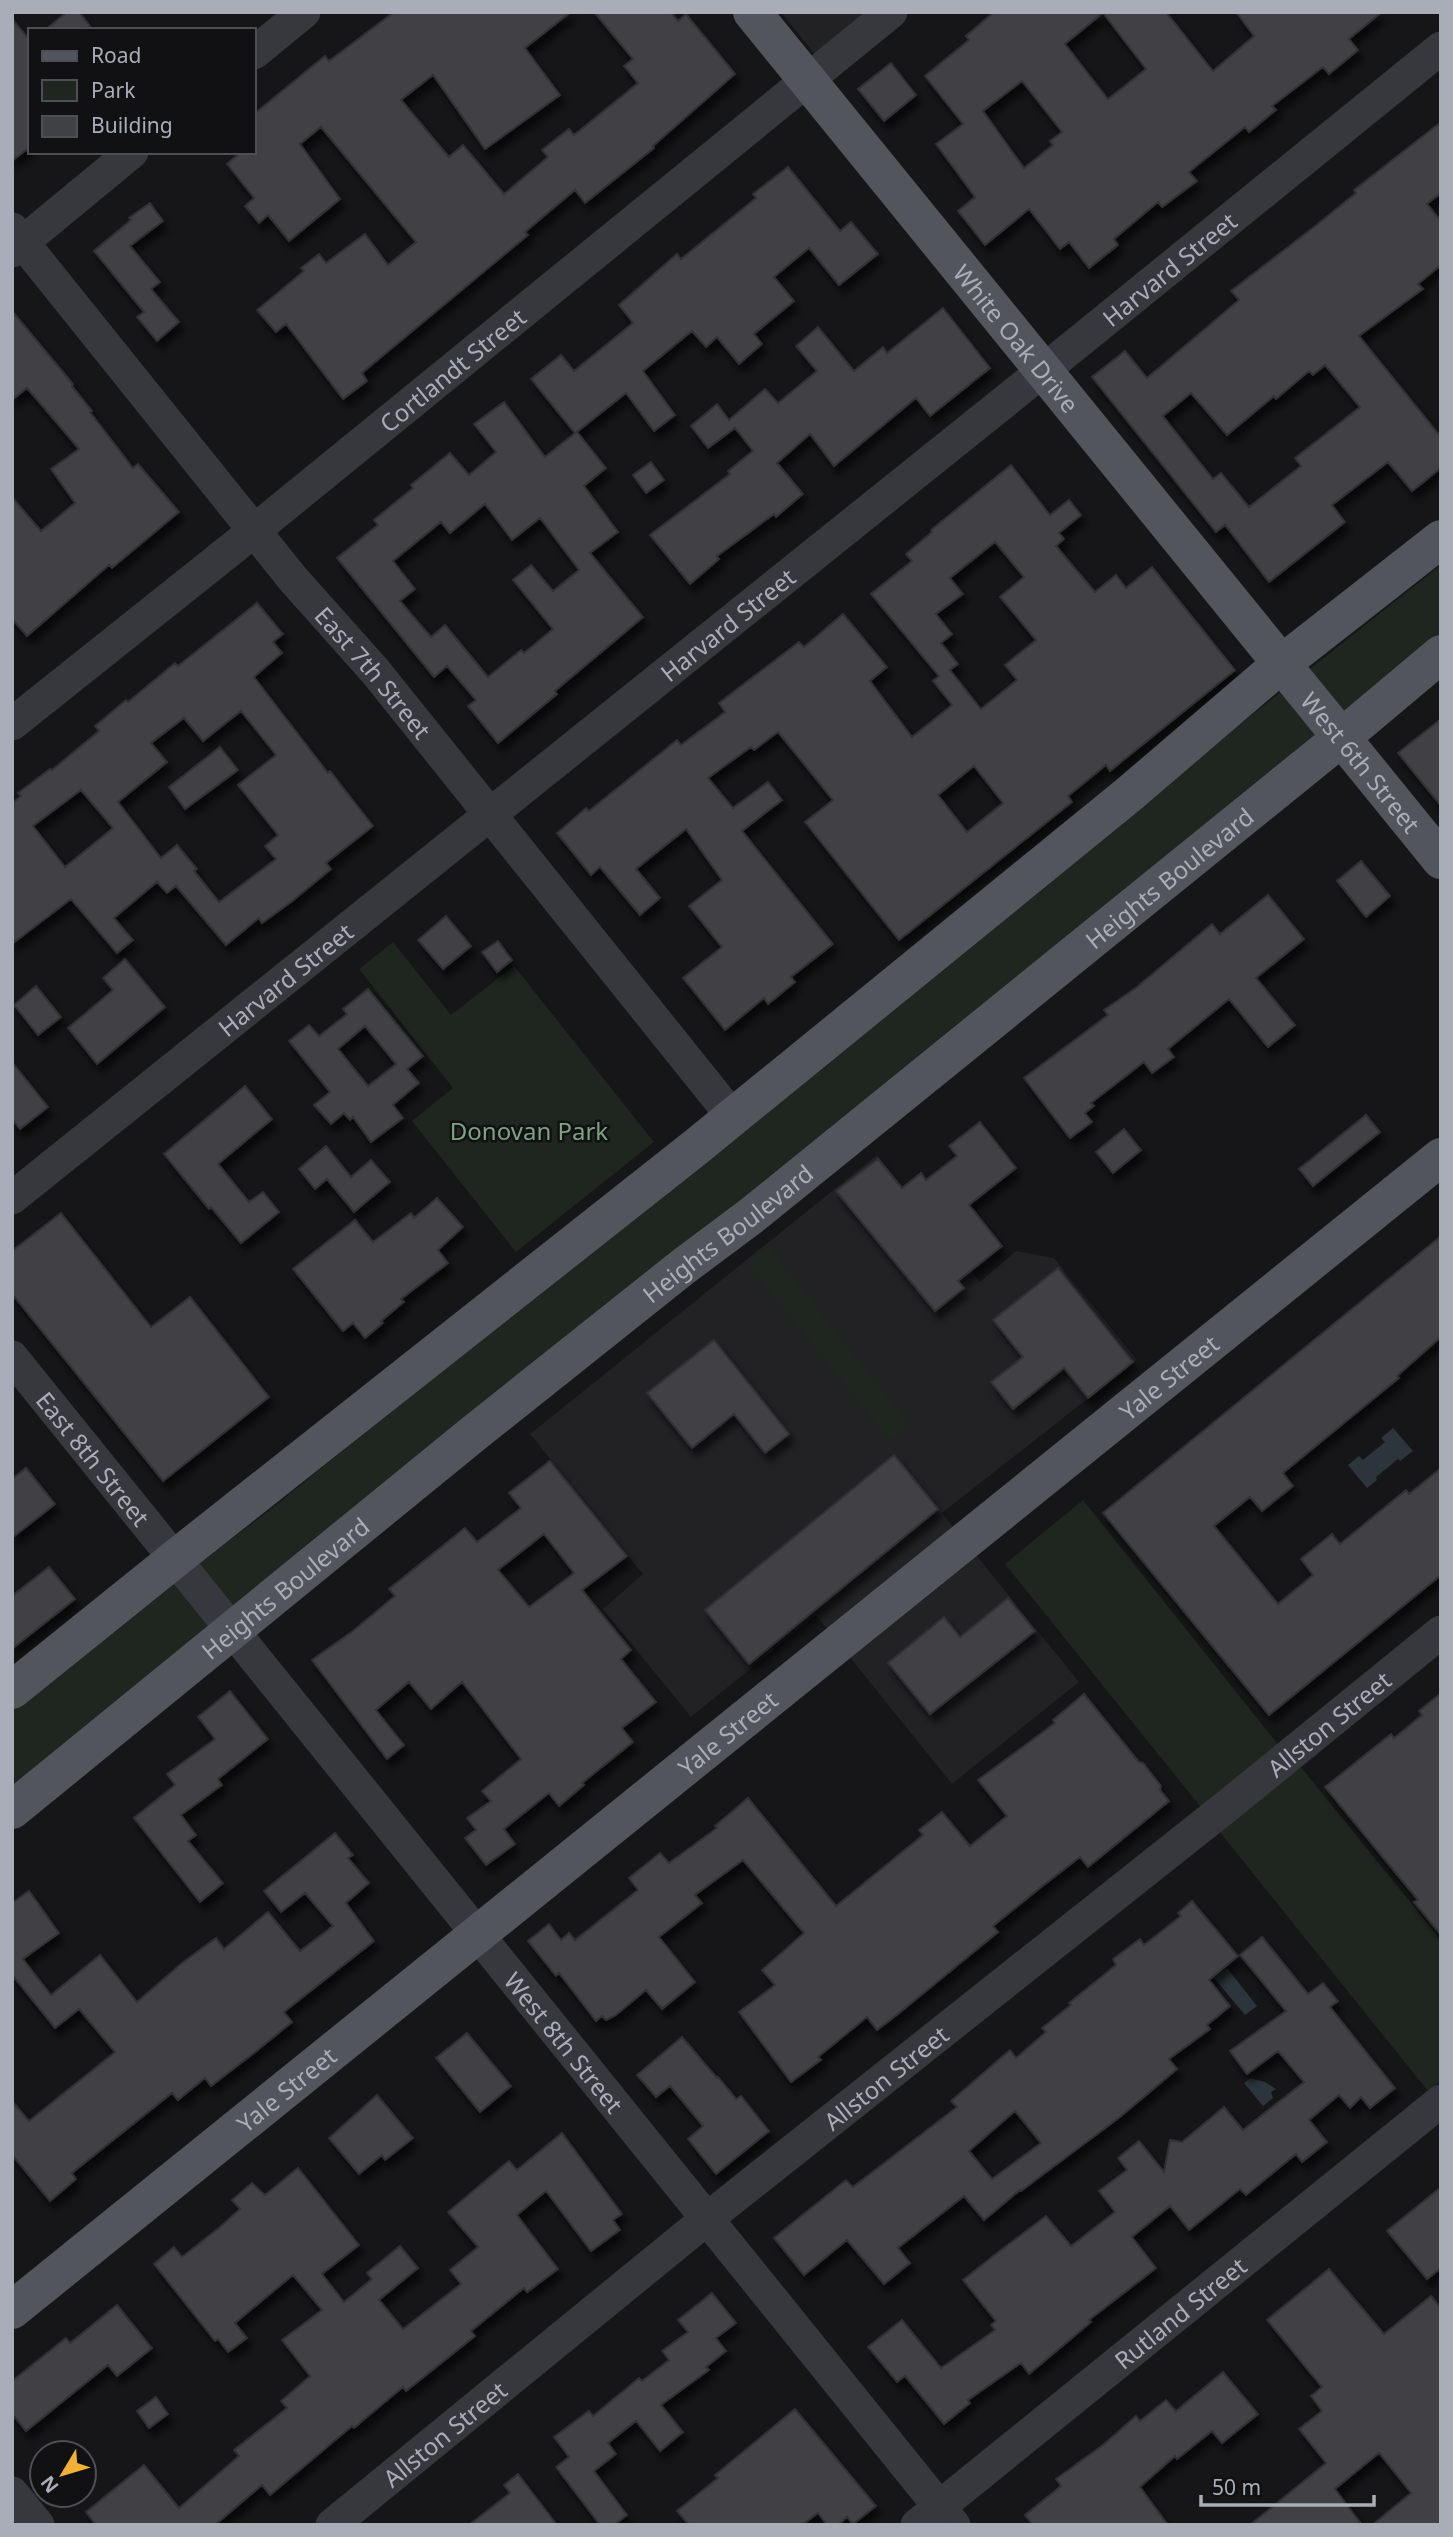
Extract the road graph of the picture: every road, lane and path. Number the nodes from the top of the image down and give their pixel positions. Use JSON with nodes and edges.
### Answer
{"nodes":[{"id":1,"x":304,"y":12,"type":"edge"},
{"id":2,"x":752,"y":12,"type":"edge"},
{"id":3,"x":891,"y":12,"type":"edge"},
{"id":4,"x":1441,"y":48,"type":"edge"},
{"id":5,"x":256,"y":51,"type":"edge"},
{"id":6,"x":808,"y":81,"type":"junction"},
{"id":7,"x":129,"y":154,"type":"edge"},
{"id":8,"x":16,"y":241,"type":"edge"},
{"id":9,"x":1044,"y":370,"type":"junction"},
{"id":10,"x":254,"y":531,"type":"junction"},
{"id":11,"x":1441,"y":539,"type":"edge"},
{"id":12,"x":1441,"y":654,"type":"edge"},
{"id":13,"x":1280,"y":665,"type":"junction"},
{"id":14,"x":12,"y":724,"type":"edge"},
{"id":15,"x":1341,"y":738,"type":"junction"},
{"id":16,"x":490,"y":814,"type":"junction"},
{"id":17,"x":1441,"y":860,"type":"edge"},
{"id":18,"x":732,"y":1116,"type":"junction"},
{"id":19,"x":1441,"y":1157,"type":"edge"},
{"id":20,"x":12,"y":1198,"type":"edge"},
{"id":21,"x":12,"y":1357,"type":"edge"},
{"id":22,"x":176,"y":1558,"type":"junction"},
{"id":23,"x":234,"y":1630,"type":"junction"},
{"id":24,"x":1441,"y":1632,"type":"edge"},
{"id":25,"x":12,"y":1690,"type":"edge"},
{"id":26,"x":12,"y":1810,"type":"edge"},
{"id":27,"x":479,"y":1935,"type":"junction"},
{"id":28,"x":1441,"y":2101,"type":"edge"},
{"id":29,"x":708,"y":2218,"type":"junction"},
{"id":30,"x":12,"y":2310,"type":"edge"},
{"id":31,"x":12,"y":2493,"type":"edge"},
{"id":32,"x":937,"y":2518,"type":"edge"},
{"id":33,"x":38,"y":2525,"type":"edge"},
{"id":34,"x":332,"y":2525,"type":"edge"}],
"edges":[{"from":1,"to":5,"type":"street"},
{"from":2,"to":6,"type":"main road","name":"White Oak Drive"},
{"from":3,"to":6,"type":"street","name":"Cortlandt Street"},
{"from":4,"to":9,"type":"street","name":"Harvard Street"},
{"from":6,"to":9,"type":"main road","name":"White Oak Drive"},
{"from":6,"to":10,"type":"street","name":"Cortlandt Street"},
{"from":7,"to":8,"type":"street"},
{"from":8,"to":10,"type":"street","name":"East 7th Street"},
{"from":9,"to":13,"type":"main road","name":"White Oak Drive"},
{"from":9,"to":16,"type":"street","name":"Harvard Street"},
{"from":10,"to":14,"type":"street","name":"Cortlandt Street"},
{"from":10,"to":16,"type":"street","name":"East 7th Street"},
{"from":11,"to":13,"type":"main road"},
{"from":12,"to":15,"type":"main road","name":"Heights Boulevard"},
{"from":13,"to":15,"type":"main road","name":"West 6th Street"},
{"from":13,"to":18,"type":"main road"},
{"from":15,"to":17,"type":"main road","name":"West 6th Street"},
{"from":15,"to":23,"type":"main road","name":"Heights Boulevard"},
{"from":16,"to":18,"type":"street","name":"East 7th Street"},
{"from":16,"to":20,"type":"street","name":"Harvard Street"},
{"from":18,"to":22,"type":"main road"},
{"from":19,"to":27,"type":"main road","name":"Yale Street"},
{"from":21,"to":22,"type":"street","name":"East 8th Street"},
{"from":22,"to":23,"type":"street","name":"West 8th Street"},
{"from":22,"to":25,"type":"main road"},
{"from":23,"to":26,"type":"main road","name":"Heights Boulevard"},
{"from":23,"to":27,"type":"street","name":"West 8th Street"},
{"from":24,"to":29,"type":"street","name":"Allston Street"},
{"from":27,"to":29,"type":"street","name":"West 8th Street"},
{"from":27,"to":30,"type":"main road","name":"Yale Street"},
{"from":28,"to":32,"type":"street","name":"Rutland Street"},
{"from":29,"to":32,"type":"street","name":"West 8th Street"},
{"from":29,"to":34,"type":"street","name":"Allston Street"},
{"from":31,"to":33,"type":"street"}]}
